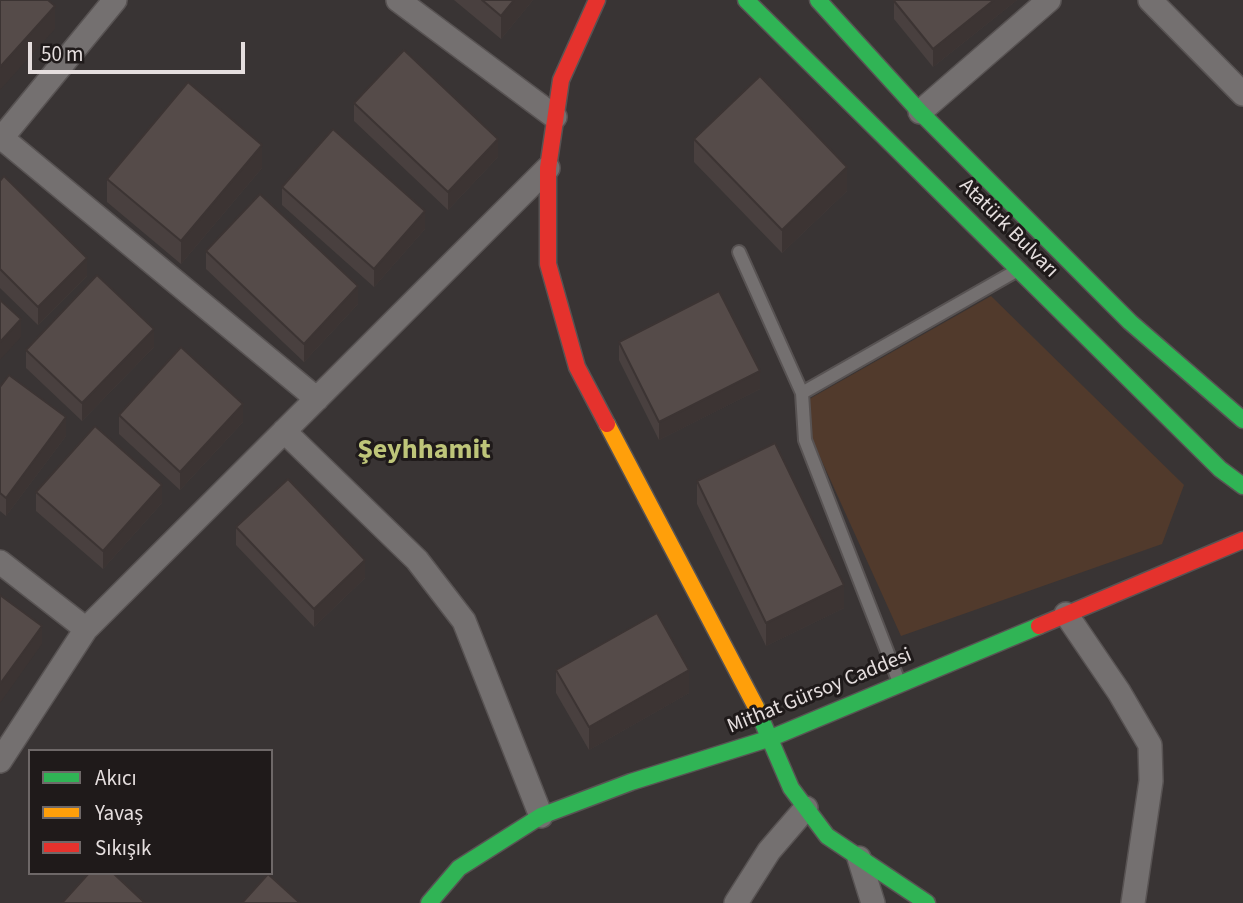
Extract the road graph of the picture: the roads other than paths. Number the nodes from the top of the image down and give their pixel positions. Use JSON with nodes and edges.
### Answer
{"nodes":[{"id":1,"x":115,"y":0,"type":"edge"},
{"id":2,"x":398,"y":0,"type":"edge"},
{"id":3,"x":597,"y":0,"type":"edge"},
{"id":4,"x":746,"y":0,"type":"edge"},
{"id":5,"x":818,"y":0,"type":"edge"},
{"id":6,"x":1049,"y":0,"type":"edge"},
{"id":7,"x":1150,"y":0,"type":"edge"},
{"id":8,"x":1243,"y":94,"type":"edge"},
{"id":9,"x":920,"y":112,"type":"junction"},
{"id":10,"x":555,"y":117,"type":"junction"},
{"id":11,"x":1,"y":139,"type":"edge"},
{"id":12,"x":548,"y":168,"type":"junction"},
{"id":13,"x":739,"y":252,"type":"dead end"},
{"id":14,"x":1019,"y":270,"type":"junction"},
{"id":15,"x":803,"y":393,"type":"junction"},
{"id":16,"x":317,"y":399,"type":"junction"},
{"id":17,"x":1243,"y":420,"type":"edge"},
{"id":18,"x":284,"y":431,"type":"junction"},
{"id":19,"x":1243,"y":486,"type":"edge"},
{"id":20,"x":1243,"y":540,"type":"edge"},
{"id":21,"x":0,"y":562,"type":"edge"},
{"id":22,"x":1066,"y":614,"type":"junction"},
{"id":23,"x":86,"y":629,"type":"junction"},
{"id":24,"x":900,"y":684,"type":"junction"},
{"id":25,"x":771,"y":738,"type":"junction"},
{"id":26,"x":0,"y":761,"type":"edge"},
{"id":27,"x":806,"y":808,"type":"junction"},
{"id":28,"x":541,"y":816,"type":"junction"},
{"id":29,"x":859,"y":858,"type":"junction"},
{"id":30,"x":429,"y":903,"type":"edge"},
{"id":31,"x":736,"y":903,"type":"edge"},
{"id":32,"x":873,"y":903,"type":"edge"},
{"id":33,"x":927,"y":903,"type":"edge"},
{"id":34,"x":1133,"y":903,"type":"edge"}],
"edges":[{"from":1,"to":11,"type":"street"},
{"from":2,"to":10,"type":"street"},
{"from":3,"to":10,"type":"main road"},
{"from":4,"to":14,"type":"main road","name":"Atatürk Bulvarı"},
{"from":5,"to":9,"type":"main road","name":"Atatürk Bulvarı"},
{"from":6,"to":9,"type":"street"},
{"from":7,"to":8,"type":"street"},
{"from":9,"to":17,"type":"main road","name":"Atatürk Bulvarı"},
{"from":10,"to":12,"type":"main road"},
{"from":11,"to":16,"type":"street"},
{"from":12,"to":16,"type":"street"},
{"from":12,"to":25,"type":"main road"},
{"from":13,"to":15,"type":"lane"},
{"from":14,"to":15,"type":"lane"},
{"from":14,"to":19,"type":"main road","name":"Atatürk Bulvarı"},
{"from":15,"to":24,"type":"lane"},
{"from":16,"to":18,"type":"street"},
{"from":18,"to":23,"type":"street"},
{"from":18,"to":28,"type":"street"},
{"from":20,"to":22,"type":"main road","name":"Mithat Gürsoy Caddesi"},
{"from":21,"to":23,"type":"street"},
{"from":22,"to":24,"type":"main road","name":"Mithat Gürsoy Caddesi"},
{"from":22,"to":34,"type":"street"},
{"from":23,"to":26,"type":"street"},
{"from":24,"to":25,"type":"main road","name":"Mithat Gürsoy Caddesi"},
{"from":25,"to":27,"type":"main road"},
{"from":25,"to":28,"type":"main road","name":"Mithat Gürsoy Caddesi"},
{"from":27,"to":29,"type":"main road"},
{"from":27,"to":31,"type":"street"},
{"from":28,"to":30,"type":"main road","name":"Mithat Gürsoy Caddesi"},
{"from":29,"to":32,"type":"street"},
{"from":29,"to":33,"type":"main road"}]}
